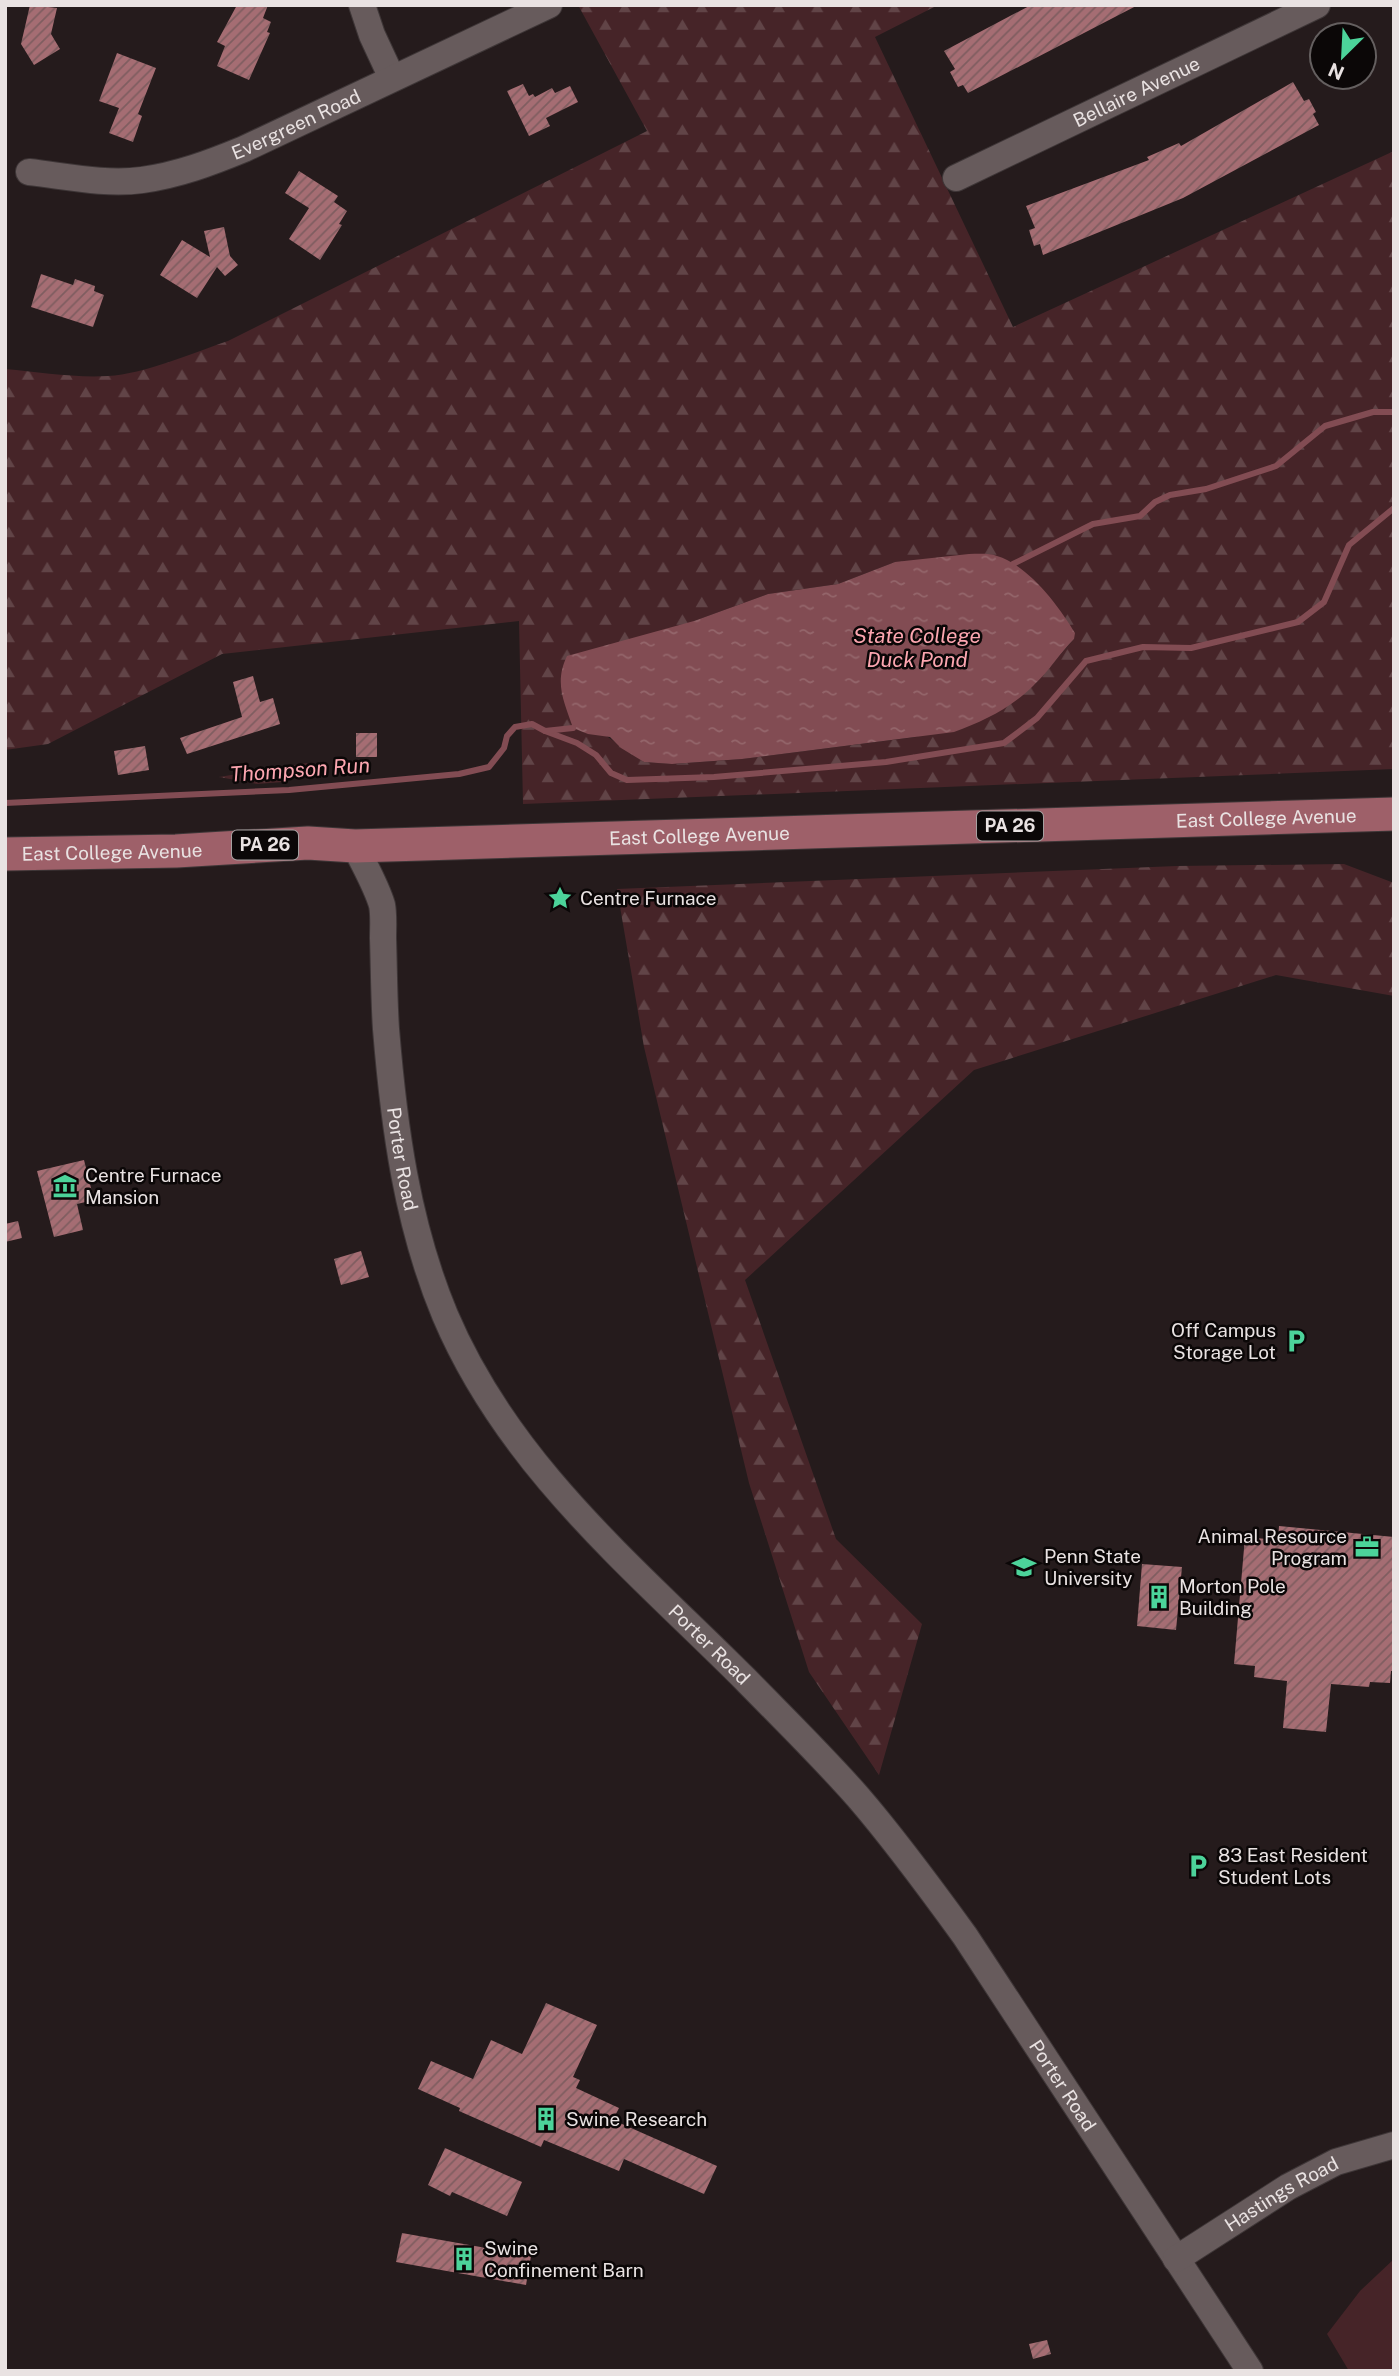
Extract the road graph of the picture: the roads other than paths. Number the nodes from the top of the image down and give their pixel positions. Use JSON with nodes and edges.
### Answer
{"nodes":[{"id":1,"x":362,"y":5,"type":"edge"},
{"id":2,"x":549,"y":5,"type":"edge"},
{"id":3,"x":1317,"y":5,"type":"edge"},
{"id":4,"x":392,"y":78,"type":"junction"},
{"id":5,"x":29,"y":172,"type":"dead end"},
{"id":6,"x":956,"y":178,"type":"dead end"},
{"id":7,"x":1394,"y":814,"type":"edge"},
{"id":8,"x":355,"y":846,"type":"junction"},
{"id":9,"x":5,"y":854,"type":"edge"},
{"id":10,"x":1394,"y":2145,"type":"edge"},
{"id":11,"x":1176,"y":2259,"type":"junction"},
{"id":12,"x":1250,"y":2371,"type":"edge"}],
"edges":[{"from":1,"to":4,"type":"street"},
{"from":2,"to":4,"type":"street","name":"Evergreen Road"},
{"from":3,"to":6,"type":"street","name":"Bellaire Avenue"},
{"from":4,"to":5,"type":"street","name":"Evergreen Road"},
{"from":7,"to":8,"type":"main road","name":"East College Avenue","number":"PA 26"},
{"from":8,"to":9,"type":"main road","name":"East College Avenue","number":"PA 26"},
{"from":8,"to":11,"type":"street","name":"Porter Road"},
{"from":10,"to":11,"type":"street","name":"Hastings Road"},
{"from":11,"to":12,"type":"street","name":"Porter Road"}]}
